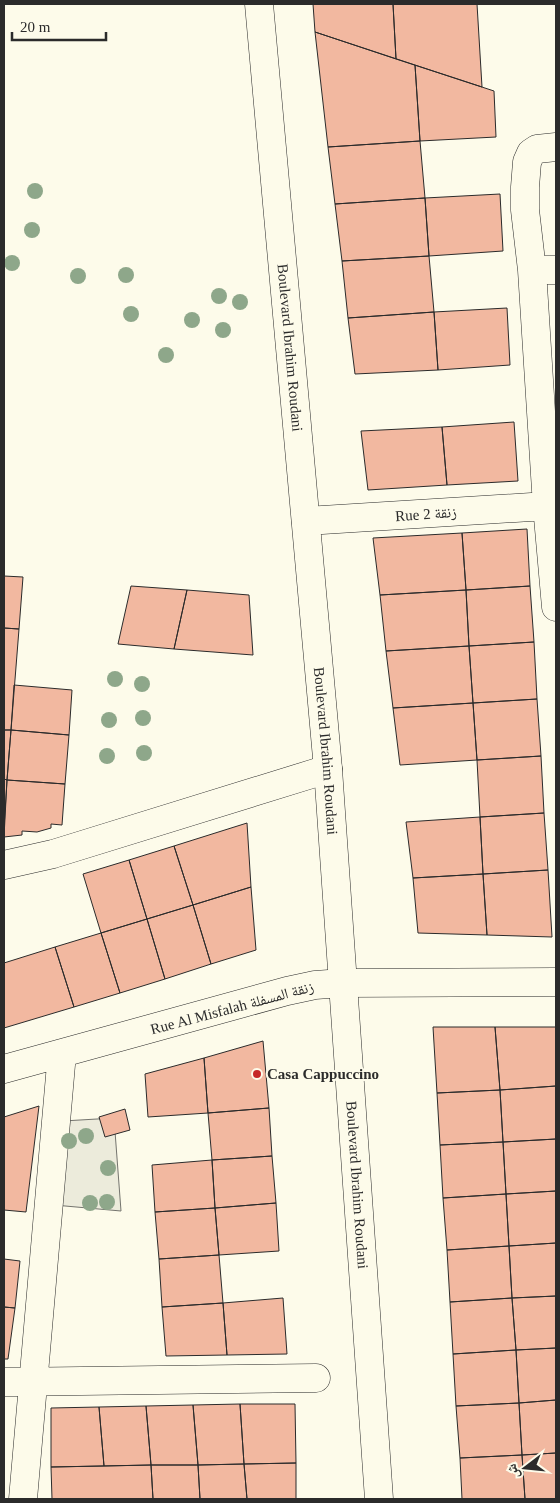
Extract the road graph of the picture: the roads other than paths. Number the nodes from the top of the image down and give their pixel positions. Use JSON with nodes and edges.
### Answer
{"nodes":[{"id":1,"x":259,"y":4,"type":"edge"},
{"id":2,"x":550,"y":147,"type":"edge"},
{"id":3,"x":544,"y":270,"type":"edge"},
{"id":4,"x":549,"y":433,"type":"edge"},
{"id":5,"x":547,"y":506,"type":"junction"},
{"id":6,"x":306,"y":521,"type":"junction"},
{"id":7,"x":556,"y":605,"type":"edge"},
{"id":8,"x":328,"y":769,"type":"junction"},
{"id":9,"x":4,"y":865,"type":"edge"},
{"id":10,"x":556,"y":982,"type":"edge"},
{"id":11,"x":343,"y":983,"type":"junction"},
{"id":12,"x":62,"y":1053,"type":"junction"},
{"id":13,"x":4,"y":1069,"type":"edge"},
{"id":14,"x":316,"y":1378,"type":"dead end"},
{"id":15,"x":4,"y":1382,"type":"edge"},
{"id":16,"x":33,"y":1382,"type":"junction"},
{"id":17,"x":23,"y":1499,"type":"edge"},
{"id":18,"x":379,"y":1499,"type":"edge"}],
"edges":[{"from":1,"to":6,"type":"street","name":"Boulevard Ibrahim Roudani"},
{"from":2,"to":3,"type":"street"},
{"from":3,"to":4,"type":"street"},
{"from":4,"to":5,"type":"street"},
{"from":5,"to":6,"type":"street","name":"Rue 2 زنقة"},
{"from":5,"to":7,"type":"street"},
{"from":6,"to":8,"type":"street","name":"Boulevard Ibrahim Roudani"},
{"from":8,"to":9,"type":"street"},
{"from":8,"to":11,"type":"street","name":"Boulevard Ibrahim Roudani"},
{"from":10,"to":11,"type":"street","name":"Rue Al Misfalah زنقة المسفلة"},
{"from":11,"to":12,"type":"street","name":"Rue Al Misfalah زنقة المسفلة"},
{"from":11,"to":18,"type":"street","name":"Boulevard Ibrahim Roudani"},
{"from":12,"to":13,"type":"street","name":"Rue Al Misfalah زنقة المسفلة"},
{"from":12,"to":16,"type":"street"},
{"from":14,"to":16,"type":"street"},
{"from":15,"to":16,"type":"street"},
{"from":16,"to":17,"type":"street"}]}
